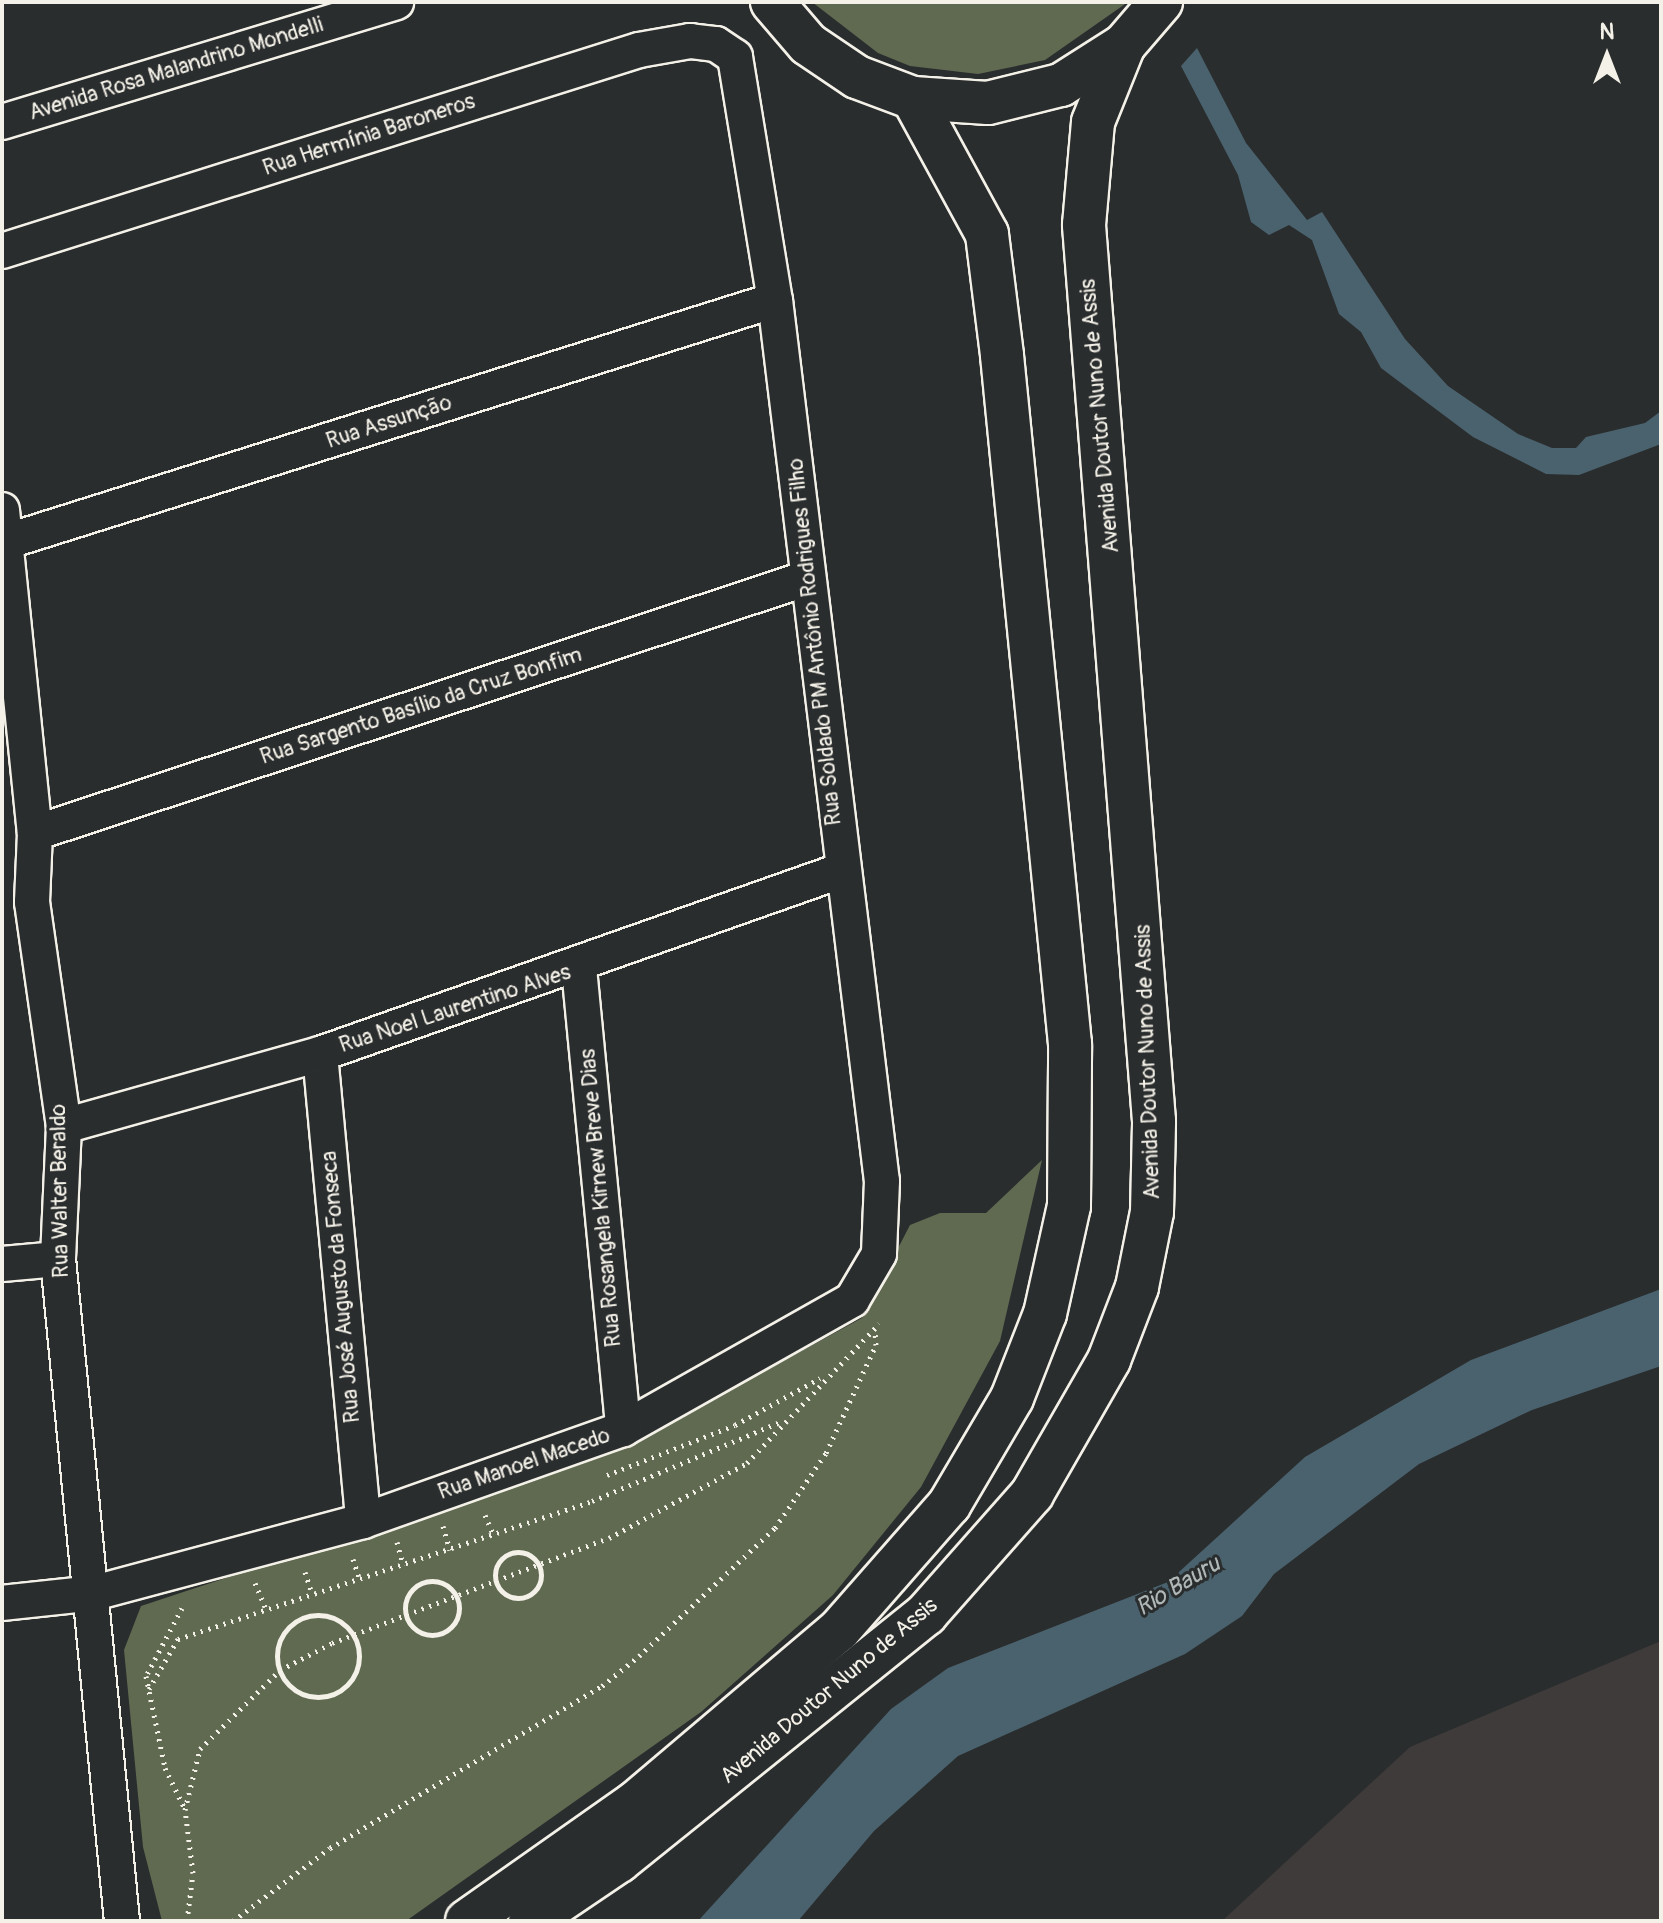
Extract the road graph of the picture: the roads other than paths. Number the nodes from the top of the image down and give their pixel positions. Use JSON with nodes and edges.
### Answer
{"nodes":[{"id":1,"x":396,"y":2,"type":"edge"},
{"id":2,"x":772,"y":2,"type":"edge"},
{"id":3,"x":1161,"y":2,"type":"edge"},
{"id":4,"x":1124,"y":45,"type":"junction"},
{"id":5,"x":735,"y":57,"type":"joint"},
{"id":6,"x":913,"y":98,"type":"junction"},
{"id":7,"x":2,"y":122,"type":"edge"},
{"id":8,"x":2,"y":251,"type":"edge"},
{"id":9,"x":775,"y":300,"type":"junction"},
{"id":10,"x":3,"y":532,"type":"edge"},
{"id":11,"x":808,"y":578,"type":"junction"},
{"id":12,"x":35,"y":833,"type":"junction"},
{"id":13,"x":840,"y":871,"type":"junction"},
{"id":14,"x":17,"y":903,"type":"edge"},
{"id":15,"x":579,"y":968,"type":"junction"},
{"id":16,"x":320,"y":1054,"type":"junction"},
{"id":17,"x":64,"y":1126,"type":"junction"},
{"id":18,"x":882,"y":1228,"type":"joint"},
{"id":19,"x":58,"y":1259,"type":"junction"},
{"id":20,"x":2,"y":1264,"type":"edge"},
{"id":21,"x":623,"y":1429,"type":"junction"},
{"id":22,"x":364,"y":1536,"type":"junction"},
{"id":23,"x":95,"y":1593,"type":"junction"},
{"id":24,"x":2,"y":1603,"type":"edge"},
{"id":25,"x":122,"y":1921,"type":"edge"},
{"id":26,"x":467,"y":1921,"type":"edge"},
{"id":27,"x":530,"y":1921,"type":"edge"}],
"edges":[{"from":1,"to":7,"type":"street","name":"Avenida Rosa Malandrino Mondelli"},
{"from":2,"to":6,"type":"main road","name":"Avenida Doutor Nuno de Assis"},
{"from":3,"to":4,"type":"main road","name":"Avenida Doutor Nuno de Assis"},
{"from":4,"to":6,"type":"main road","name":"Avenida Doutor Nuno de Assis"},
{"from":4,"to":27,"type":"main road","name":"Avenida Doutor Nuno de Assis"},
{"from":5,"to":8,"type":"street","name":"Rua Hermínia Baroneros"},
{"from":5,"to":9,"type":"street","name":"Rua Soldado PM Antônio Rodrigues Filho"},
{"from":6,"to":26,"type":"main road","name":"Avenida Doutor Nuno de Assis"},
{"from":9,"to":10,"type":"street","name":"Rua Assunção"},
{"from":9,"to":11,"type":"street","name":"Rua Soldado PM Antônio Rodrigues Filho"},
{"from":10,"to":12,"type":"street","name":"Rua Walter Beraldo"},
{"from":11,"to":12,"type":"street","name":"Rua Sargento Basílio da Cruz Bonfim"},
{"from":11,"to":13,"type":"street","name":"Rua Soldado PM Antônio Rodrigues Filho"},
{"from":12,"to":14,"type":"street","name":"Rua Walter Beraldo"},
{"from":13,"to":15,"type":"street","name":"Rua Noel Laurentino Alves"},
{"from":13,"to":18,"type":"street","name":"Rua Soldado PM Antônio Rodrigues Filho"},
{"from":14,"to":17,"type":"street","name":"Rua Walter Beraldo"},
{"from":15,"to":16,"type":"street","name":"Rua Noel Laurentino Alves"},
{"from":15,"to":21,"type":"street","name":"Rua Rosangela Kirnew Breve Dias"},
{"from":16,"to":17,"type":"street","name":"Rua Noel Laurentino Alves"},
{"from":16,"to":22,"type":"street","name":"Rua José Augusto da Fonseca"},
{"from":17,"to":19,"type":"street","name":"Rua Walter Beraldo"},
{"from":18,"to":21,"type":"street","name":"Rua Manoel Macedo"},
{"from":19,"to":20,"type":"street"},
{"from":19,"to":23,"type":"street","name":"Rua Walter Beraldo"},
{"from":21,"to":22,"type":"street","name":"Rua Manoel Macedo"},
{"from":22,"to":23,"type":"street","name":"Rua Manoel Macedo"},
{"from":23,"to":24,"type":"street","name":"Rua Manoel Macedo"},
{"from":23,"to":25,"type":"street","name":"Rua Walter Beraldo"}]}
